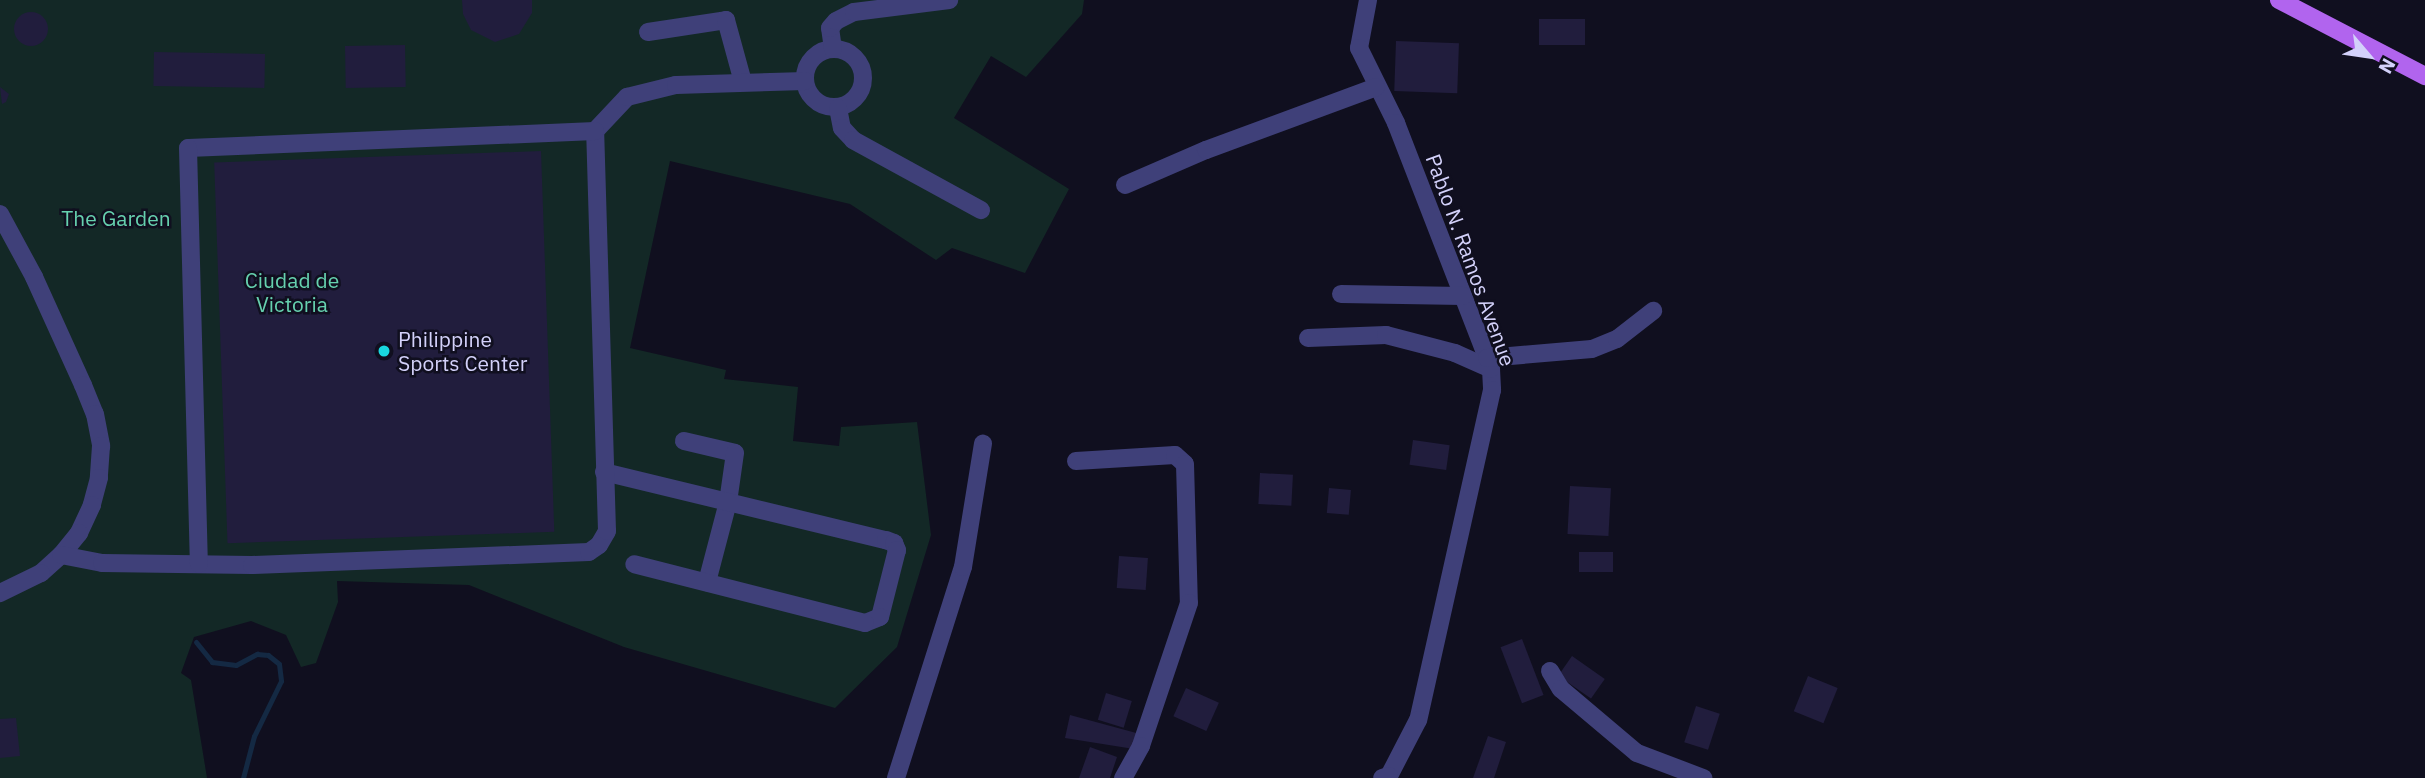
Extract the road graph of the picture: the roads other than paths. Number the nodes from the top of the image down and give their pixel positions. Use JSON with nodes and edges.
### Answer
{"nodes":[{"id":1,"x":949,"y":0,"type":"edge"},
{"id":2,"x":1367,"y":0,"type":"edge"},
{"id":3,"x":2278,"y":0,"type":"edge"},
{"id":4,"x":648,"y":32,"type":"dead end"},
{"id":5,"x":833,"y":49,"type":"junction"},
{"id":6,"x":2425,"y":76,"type":"edge"},
{"id":7,"x":805,"y":81,"type":"junction"},
{"id":8,"x":743,"y":82,"type":"junction"},
{"id":9,"x":1376,"y":87,"type":"junction"},
{"id":10,"x":838,"y":107,"type":"junction"},
{"id":11,"x":595,"y":131,"type":"junction"},
{"id":12,"x":1125,"y":186,"type":"dead end"},
{"id":13,"x":981,"y":210,"type":"dead end"},
{"id":14,"x":0,"y":214,"type":"edge"},
{"id":15,"x":1341,"y":293,"type":"dead end"},
{"id":16,"x":1463,"y":296,"type":"junction"},
{"id":17,"x":1653,"y":311,"type":"dead end"},
{"id":18,"x":1308,"y":338,"type":"dead end"},
{"id":19,"x":1489,"y":364,"type":"junction"},
{"id":20,"x":684,"y":441,"type":"dead end"},
{"id":21,"x":983,"y":444,"type":"dead end"},
{"id":22,"x":1076,"y":461,"type":"dead end"},
{"id":23,"x":604,"y":472,"type":"junction"},
{"id":24,"x":728,"y":502,"type":"junction"},
{"id":25,"x":61,"y":555,"type":"junction"},
{"id":26,"x":199,"y":564,"type":"junction"},
{"id":27,"x":634,"y":564,"type":"dead end"},
{"id":28,"x":707,"y":582,"type":"junction"},
{"id":29,"x":0,"y":593,"type":"edge"},
{"id":30,"x":1550,"y":671,"type":"dead end"},
{"id":31,"x":1388,"y":777,"type":"edge"},
{"id":32,"x":896,"y":778,"type":"edge"},
{"id":33,"x":1122,"y":778,"type":"edge"},
{"id":34,"x":1703,"y":778,"type":"edge"}],
"edges":[{"from":1,"to":5,"type":"street"},
{"from":2,"to":9,"type":"street","name":"Pablo N. Ramos Avenue"},
{"from":3,"to":6,"type":"main road"},
{"from":4,"to":8,"type":"street"},
{"from":5,"to":7,"type":"street"},
{"from":5,"to":10,"type":"street"},
{"from":7,"to":8,"type":"street"},
{"from":7,"to":10,"type":"street"},
{"from":8,"to":11,"type":"street"},
{"from":9,"to":12,"type":"street"},
{"from":9,"to":16,"type":"street","name":"Pablo N. Ramos Avenue"},
{"from":10,"to":13,"type":"street"},
{"from":11,"to":23,"type":"street"},
{"from":11,"to":26,"type":"street"},
{"from":14,"to":25,"type":"street"},
{"from":15,"to":16,"type":"street"},
{"from":16,"to":19,"type":"street","name":"Pablo N. Ramos Avenue"},
{"from":17,"to":19,"type":"street"},
{"from":18,"to":19,"type":"street"},
{"from":19,"to":31,"type":"street","name":"Pablo N. Ramos Avenue"},
{"from":20,"to":24,"type":"street"},
{"from":21,"to":32,"type":"street"},
{"from":22,"to":33,"type":"street"},
{"from":23,"to":24,"type":"street"},
{"from":23,"to":26,"type":"street"},
{"from":24,"to":28,"type":"street"},
{"from":24,"to":28,"type":"street"},
{"from":25,"to":26,"type":"street"},
{"from":25,"to":29,"type":"street"},
{"from":27,"to":28,"type":"street"},
{"from":30,"to":34,"type":"street"}]}
